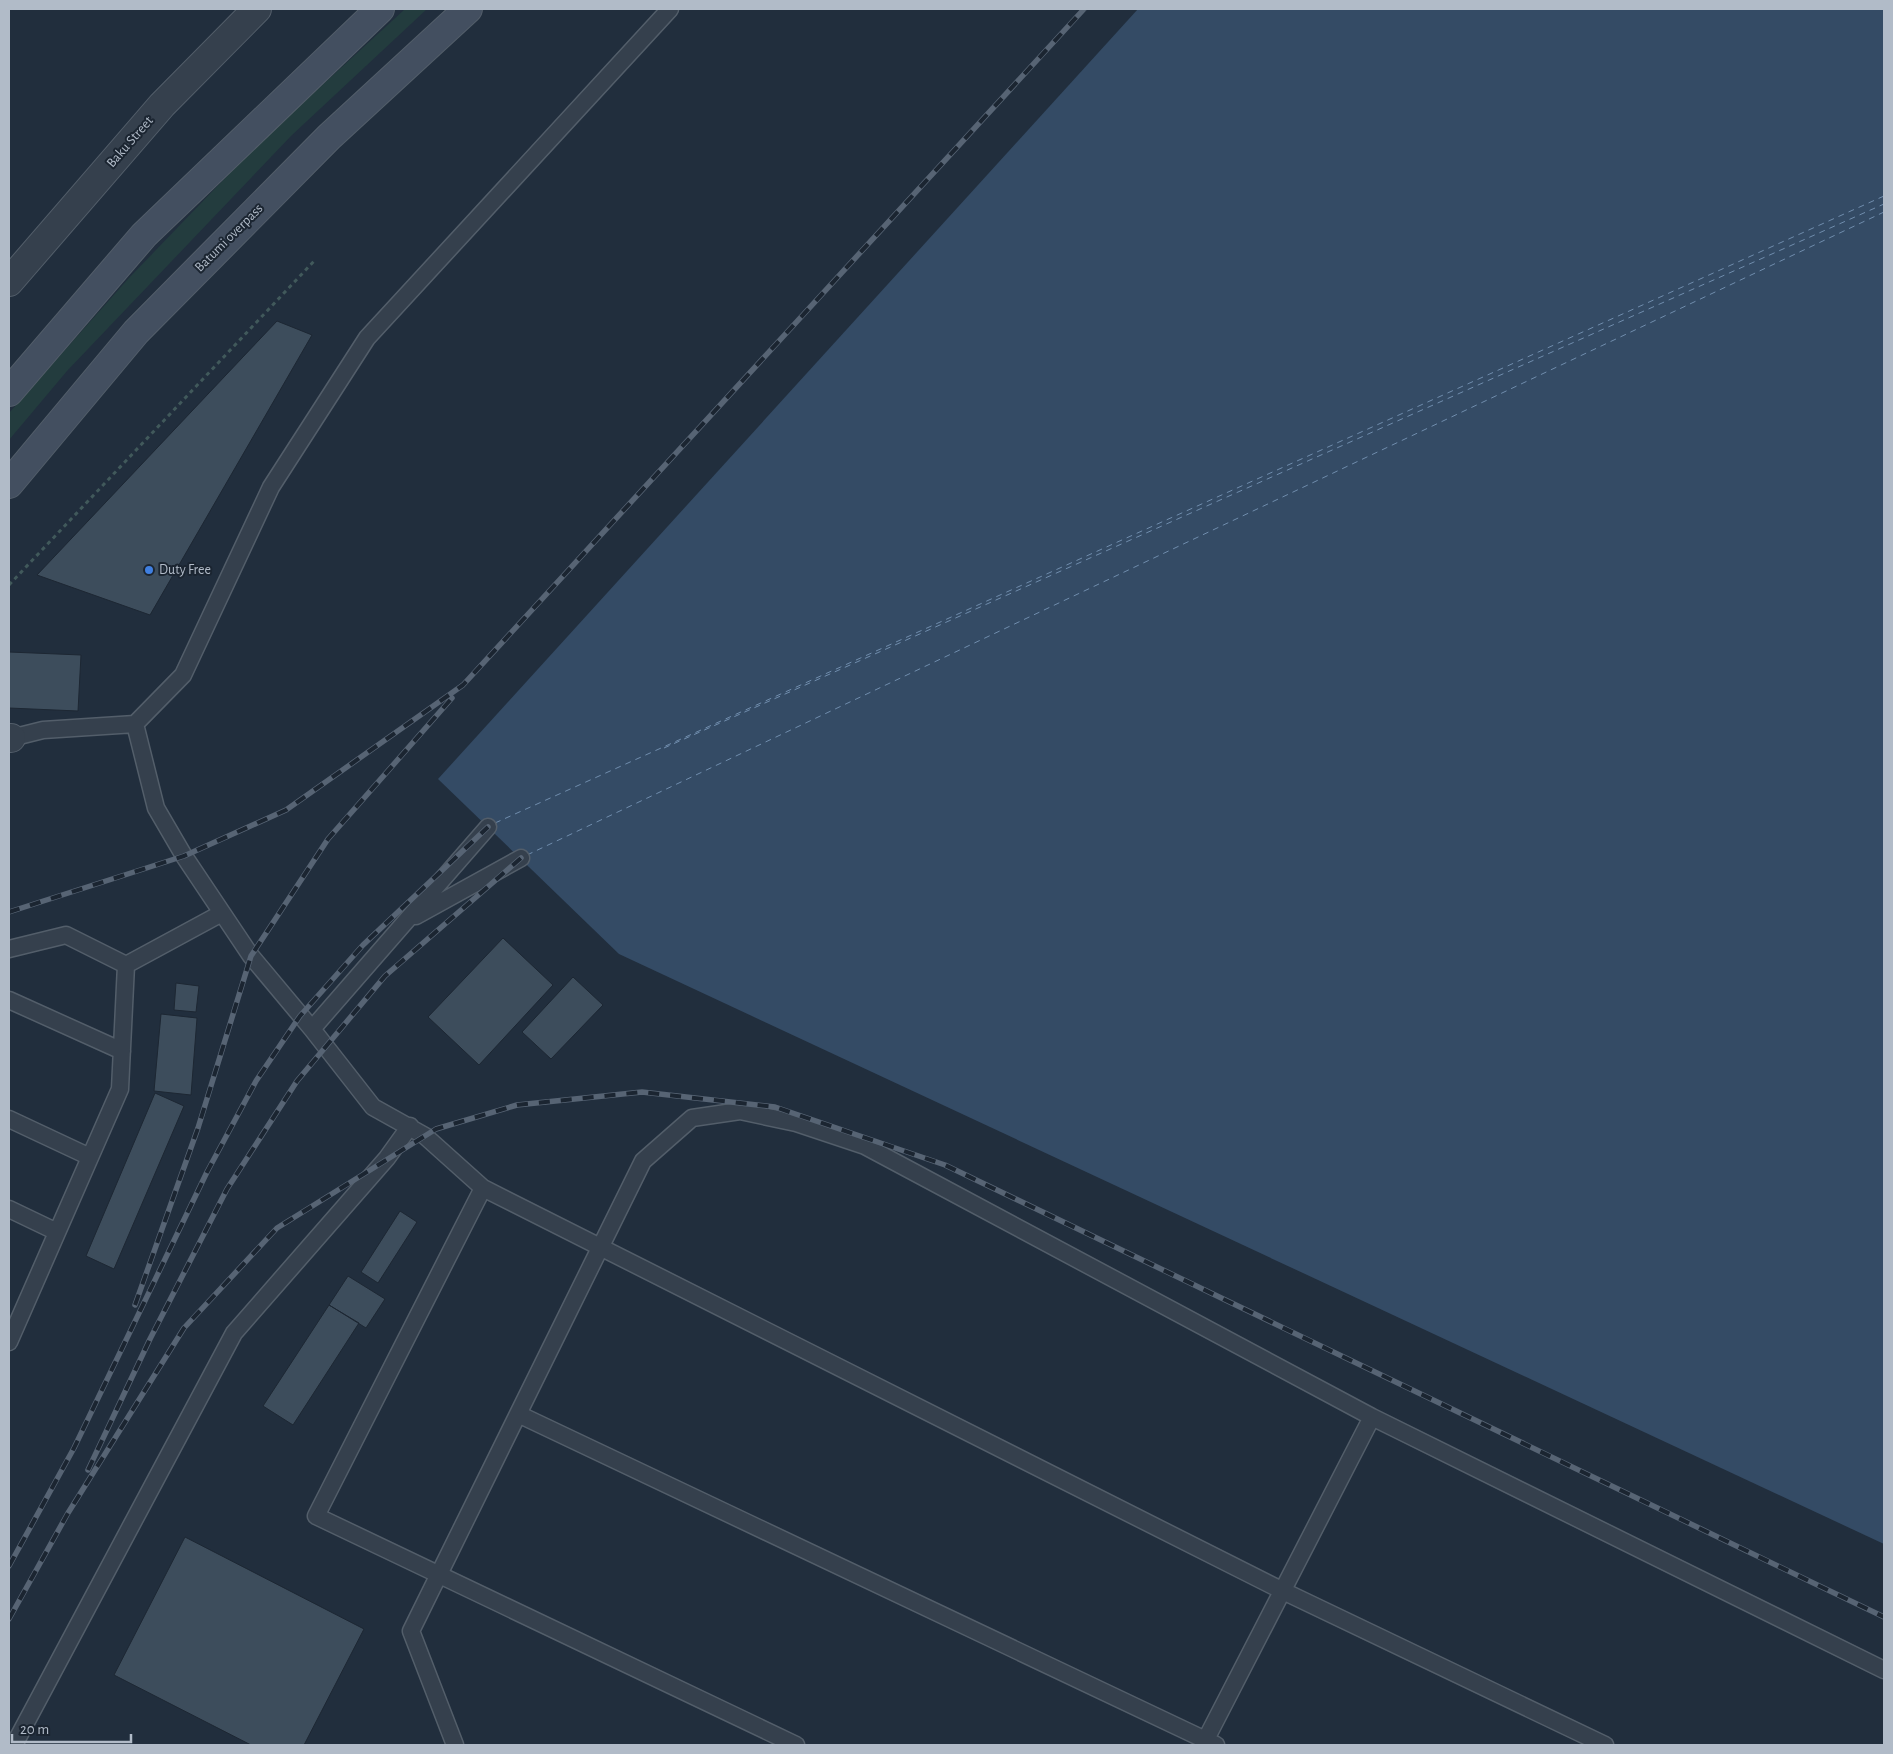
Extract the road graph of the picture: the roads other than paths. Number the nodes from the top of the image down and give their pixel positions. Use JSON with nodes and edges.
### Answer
{"nodes":[{"id":1,"x":256,"y":9,"type":"edge"},
{"id":2,"x":380,"y":9,"type":"edge"},
{"id":3,"x":468,"y":9,"type":"edge"},
{"id":4,"x":670,"y":9,"type":"edge"},
{"id":5,"x":9,"y":282,"type":"edge"},
{"id":6,"x":9,"y":392,"type":"edge"},
{"id":7,"x":9,"y":484,"type":"edge"},
{"id":8,"x":135,"y":724,"type":"junction"},
{"id":9,"x":10,"y":738,"type":"edge"},
{"id":10,"x":488,"y":827,"type":"dead end"},
{"id":11,"x":521,"y":858,"type":"dead end"},
{"id":12,"x":222,"y":913,"type":"junction"},
{"id":13,"x":405,"y":922,"type":"junction"},
{"id":14,"x":9,"y":949,"type":"edge"},
{"id":15,"x":126,"y":965,"type":"junction"},
{"id":16,"x":9,"y":1000,"type":"edge"},
{"id":17,"x":312,"y":1029,"type":"junction"},
{"id":18,"x":122,"y":1051,"type":"junction"},
{"id":19,"x":9,"y":1120,"type":"edge"},
{"id":20,"x":410,"y":1126,"type":"junction"},
{"id":21,"x":90,"y":1158,"type":"junction"},
{"id":22,"x":483,"y":1188,"type":"junction"},
{"id":23,"x":9,"y":1209,"type":"edge"},
{"id":24,"x":57,"y":1232,"type":"junction"},
{"id":25,"x":601,"y":1247,"type":"junction"},
{"id":26,"x":13,"y":1319,"type":"edge"},
{"id":27,"x":9,"y":1342,"type":"edge"},
{"id":28,"x":518,"y":1414,"type":"junction"},
{"id":29,"x":1372,"y":1417,"type":"junction"},
{"id":30,"x":438,"y":1576,"type":"junction"},
{"id":31,"x":1283,"y":1590,"type":"junction"},
{"id":32,"x":1884,"y":1670,"type":"edge"},
{"id":33,"x":1208,"y":1744,"type":"edge"},
{"id":34,"x":14,"y":1745,"type":"edge"},
{"id":35,"x":456,"y":1745,"type":"edge"},
{"id":36,"x":796,"y":1745,"type":"edge"},
{"id":37,"x":1605,"y":1745,"type":"edge"}],
"edges":[{"from":1,"to":5,"type":"street","name":"Baku Street"},
{"from":2,"to":6,"type":"main road"},
{"from":3,"to":7,"type":"main road","name":"Batumi overpass"},
{"from":4,"to":8,"type":"lane"},
{"from":8,"to":9,"type":"lane"},
{"from":8,"to":12,"type":"lane"},
{"from":10,"to":13,"type":"lane"},
{"from":11,"to":13,"type":"lane"},
{"from":12,"to":15,"type":"lane"},
{"from":12,"to":17,"type":"lane"},
{"from":13,"to":17,"type":"lane"},
{"from":14,"to":15,"type":"lane"},
{"from":15,"to":18,"type":"lane"},
{"from":16,"to":18,"type":"lane"},
{"from":17,"to":20,"type":"lane"},
{"from":18,"to":21,"type":"lane"},
{"from":19,"to":21,"type":"lane"},
{"from":20,"to":22,"type":"lane"},
{"from":20,"to":34,"type":"lane"},
{"from":21,"to":24,"type":"lane"},
{"from":22,"to":25,"type":"lane"},
{"from":22,"to":30,"type":"lane"},
{"from":23,"to":24,"type":"lane"},
{"from":24,"to":26,"type":"lane"},
{"from":25,"to":28,"type":"lane"},
{"from":25,"to":29,"type":"lane"},
{"from":25,"to":31,"type":"lane"},
{"from":26,"to":27,"type":"lane"},
{"from":28,"to":30,"type":"lane"},
{"from":28,"to":33,"type":"lane"},
{"from":29,"to":31,"type":"lane"},
{"from":29,"to":32,"type":"lane"},
{"from":30,"to":35,"type":"lane"},
{"from":30,"to":36,"type":"lane"},
{"from":31,"to":33,"type":"lane"},
{"from":31,"to":37,"type":"lane"}]}
